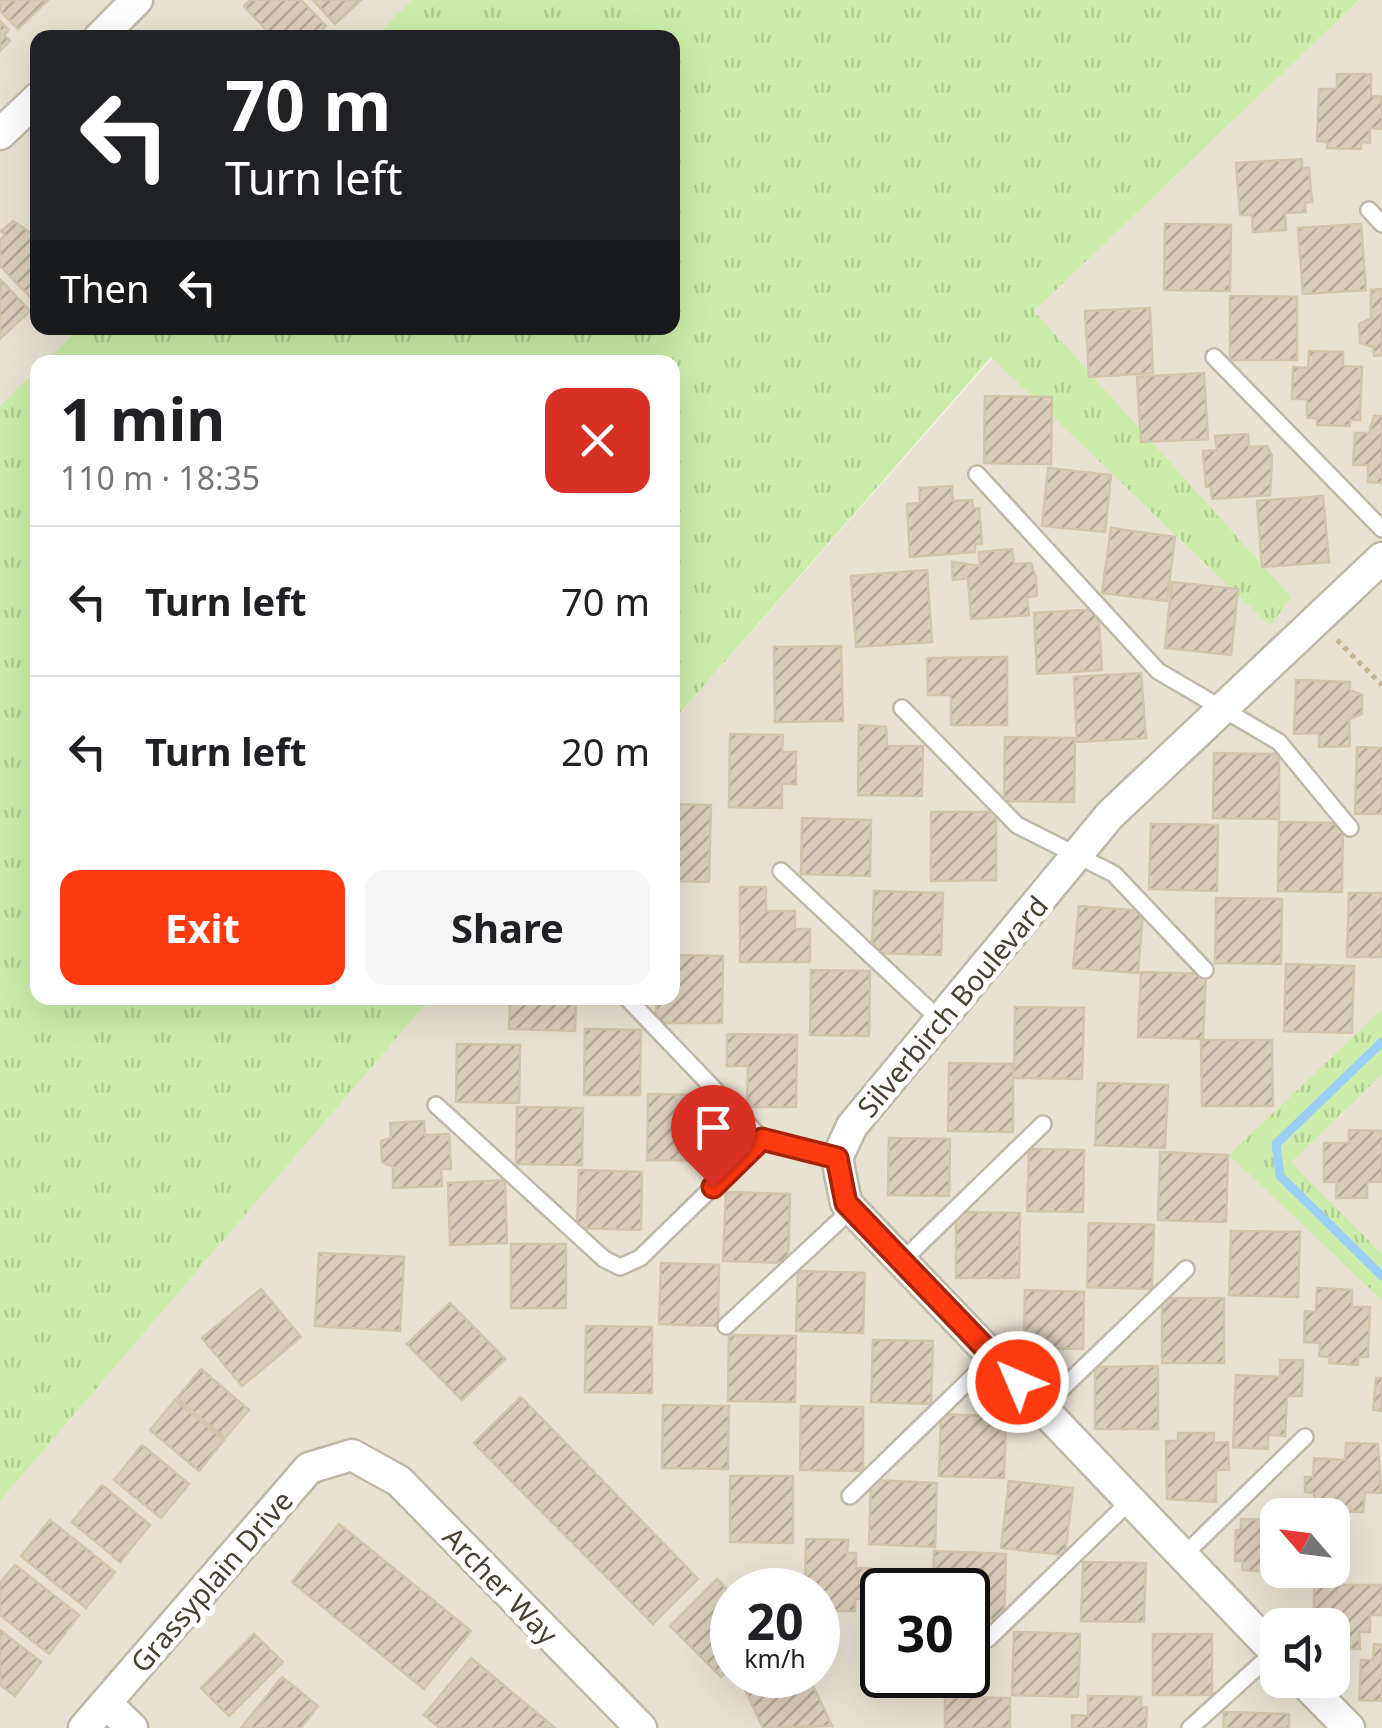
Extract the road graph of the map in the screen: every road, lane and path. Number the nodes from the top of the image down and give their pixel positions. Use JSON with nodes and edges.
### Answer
{"nodes":[{"id":1,"x":137,"y":0,"type":"edge"},
{"id":2,"x":107,"y":30,"type":"edge"},
{"id":3,"x":30,"y":106,"type":"edge"},
{"id":4,"x":0,"y":134,"type":"edge"},
{"id":5,"x":1369,"y":210,"type":"dead end"},
{"id":6,"x":1382,"y":224,"type":"edge"},
{"id":7,"x":1214,"y":356,"type":"dead end"},
{"id":8,"x":978,"y":474,"type":"dead end"},
{"id":9,"x":1382,"y":529,"type":"edge"},
{"id":10,"x":1382,"y":558,"type":"edge"},
{"id":11,"x":1317,"y":620,"type":"junction"},
{"id":12,"x":1382,"y":686,"type":"edge"},
{"id":13,"x":902,"y":708,"type":"dead end"},
{"id":14,"x":1225,"y":708,"type":"junction"},
{"id":15,"x":1350,"y":828,"type":"dead end"},
{"id":16,"x":1078,"y":854,"type":"junction"},
{"id":17,"x":780,"y":871,"type":"dead end"},
{"id":18,"x":1205,"y":970,"type":"dead end"},
{"id":19,"x":634,"y":1005,"type":"edge"},
{"id":20,"x":940,"y":1020,"type":"junction"},
{"id":21,"x":436,"y":1105,"type":"dead end"},
{"id":22,"x":1044,"y":1124,"type":"dead end"},
{"id":23,"x":762,"y":1139,"type":"junction"},
{"id":24,"x":837,"y":1158,"type":"junction"},
{"id":25,"x":852,"y":1208,"type":"junction"},
{"id":26,"x":901,"y":1262,"type":"junction"},
{"id":27,"x":1186,"y":1268,"type":"dead end"},
{"id":28,"x":726,"y":1326,"type":"dead end"},
{"id":29,"x":992,"y":1358,"type":"junction"},
{"id":30,"x":1043,"y":1407,"type":"junction"},
{"id":31,"x":1305,"y":1437,"type":"dead end"},
{"id":32,"x":352,"y":1455,"type":"joint"},
{"id":33,"x":850,"y":1496,"type":"dead end"},
{"id":34,"x":1130,"y":1501,"type":"junction"},
{"id":35,"x":1183,"y":1556,"type":"junction"},
{"id":36,"x":990,"y":1637,"type":"edge"},
{"id":37,"x":1260,"y":1637,"type":"edge"},
{"id":38,"x":1260,"y":1668,"type":"edge"},
{"id":39,"x":1320,"y":1698,"type":"edge"},
{"id":40,"x":106,"y":1702,"type":"junction"},
{"id":41,"x":84,"y":1728,"type":"edge"},
{"id":42,"x":132,"y":1728,"type":"edge"},
{"id":43,"x":641,"y":1728,"type":"edge"},
{"id":44,"x":1190,"y":1728,"type":"edge"},
{"id":45,"x":1349,"y":1728,"type":"edge"}],
"edges":[{"from":1,"to":2,"type":"street"},
{"from":3,"to":4,"type":"street"},
{"from":5,"to":6,"type":"lane"},
{"from":7,"to":9,"type":"lane"},
{"from":8,"to":14,"type":"lane"},
{"from":10,"to":11,"type":"street","name":"Silverbirch Boulevard"},
{"from":11,"to":12,"type":"path"},
{"from":11,"to":14,"type":"street","name":"Silverbirch Boulevard"},
{"from":13,"to":16,"type":"lane"},
{"from":14,"to":15,"type":"lane"},
{"from":14,"to":16,"type":"street","name":"Silverbirch Boulevard"},
{"from":16,"to":18,"type":"lane"},
{"from":16,"to":20,"type":"street","name":"Silverbirch Boulevard"},
{"from":17,"to":20,"type":"lane"},
{"from":19,"to":23,"type":"lane"},
{"from":20,"to":24,"type":"street","name":"Silverbirch Boulevard"},
{"from":21,"to":23,"type":"lane"},
{"from":22,"to":26,"type":"lane"},
{"from":23,"to":24,"type":"lane"},
{"from":24,"to":25,"type":"street"},
{"from":25,"to":26,"type":"street"},
{"from":25,"to":28,"type":"lane"},
{"from":26,"to":29,"type":"street"},
{"from":27,"to":30,"type":"lane"},
{"from":29,"to":30,"type":"street"},
{"from":29,"to":33,"type":"lane"},
{"from":30,"to":34,"type":"street"},
{"from":31,"to":35,"type":"lane"},
{"from":32,"to":40,"type":"street","name":"Grassyplain Drive"},
{"from":32,"to":43,"type":"street","name":"Archer Way"},
{"from":34,"to":35,"type":"street"},
{"from":34,"to":36,"type":"lane"},
{"from":35,"to":37,"type":"street"},
{"from":38,"to":44,"type":"lane"},
{"from":39,"to":45,"type":"street"},
{"from":40,"to":41,"type":"street","name":"Grassyplain Drive"},
{"from":40,"to":42,"type":"street"}]}
